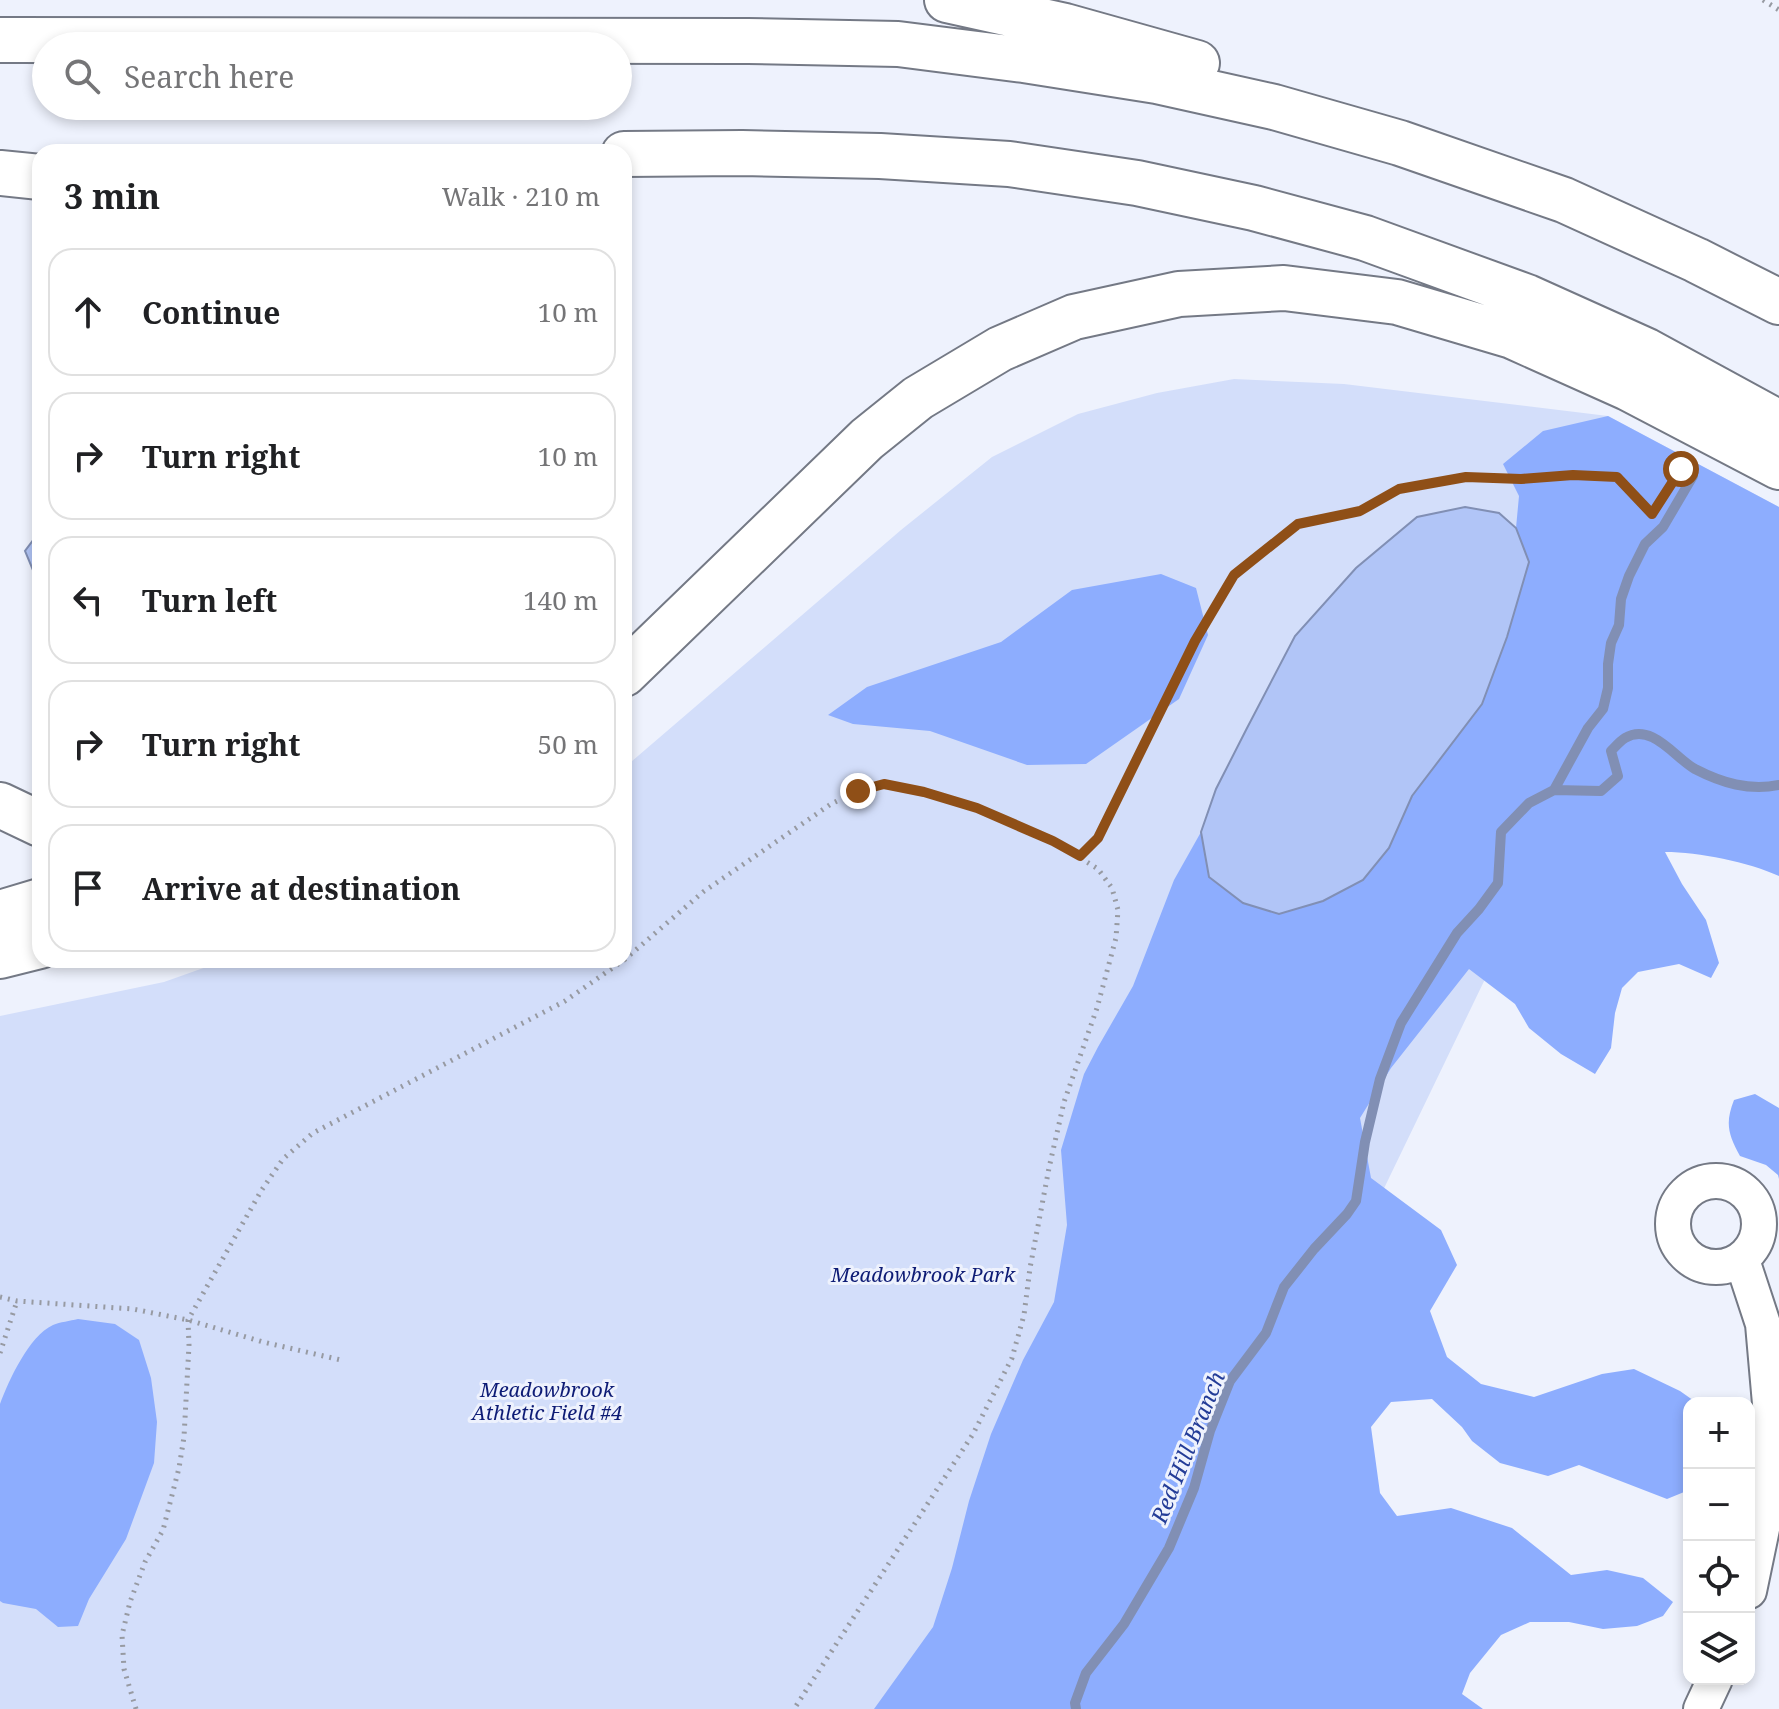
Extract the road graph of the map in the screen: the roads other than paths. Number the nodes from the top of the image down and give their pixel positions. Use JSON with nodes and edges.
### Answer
{"nodes":[{"id":1,"x":947,"y":0,"type":"edge"},
{"id":2,"x":0,"y":40,"type":"edge"},
{"id":3,"x":32,"y":40,"type":"edge"},
{"id":4,"x":632,"y":41,"type":"edge"},
{"id":5,"x":1400,"y":143,"type":"junction"},
{"id":6,"x":632,"y":154,"type":"edge"},
{"id":7,"x":0,"y":159,"type":"edge"},
{"id":8,"x":32,"y":159,"type":"edge"},
{"id":9,"x":0,"y":173,"type":"edge"},
{"id":10,"x":32,"y":176,"type":"edge"},
{"id":11,"x":1779,"y":302,"type":"edge"},
{"id":12,"x":1779,"y":423,"type":"edge"},
{"id":13,"x":1779,"y":467,"type":"edge"},
{"id":14,"x":632,"y":666,"type":"edge"},
{"id":15,"x":0,"y":805,"type":"edge"},
{"id":16,"x":32,"y":821,"type":"edge"},
{"id":17,"x":32,"y":903,"type":"edge"},
{"id":18,"x":0,"y":913,"type":"edge"},
{"id":19,"x":32,"y":948,"type":"edge"},
{"id":20,"x":0,"y":956,"type":"edge"},
{"id":21,"x":1742,"y":1260,"type":"dead end"},
{"id":22,"x":1755,"y":1562,"type":"edge"},
{"id":23,"x":1712,"y":1685,"type":"edge"},
{"id":24,"x":1701,"y":1709,"type":"edge"}],
"edges":[{"from":1,"to":5,"type":"highway"},
{"from":2,"to":3,"type":"highway"},
{"from":4,"to":5,"type":"highway"},
{"from":5,"to":11,"type":"highway"},
{"from":6,"to":12,"type":"highway"},
{"from":7,"to":8,"type":"highway"},
{"from":9,"to":10,"type":"highway"},
{"from":13,"to":14,"type":"highway"},
{"from":15,"to":16,"type":"highway"},
{"from":17,"to":18,"type":"highway"},
{"from":19,"to":20,"type":"highway"},
{"from":21,"to":22,"type":"street"},
{"from":23,"to":24,"type":"street"}]}
